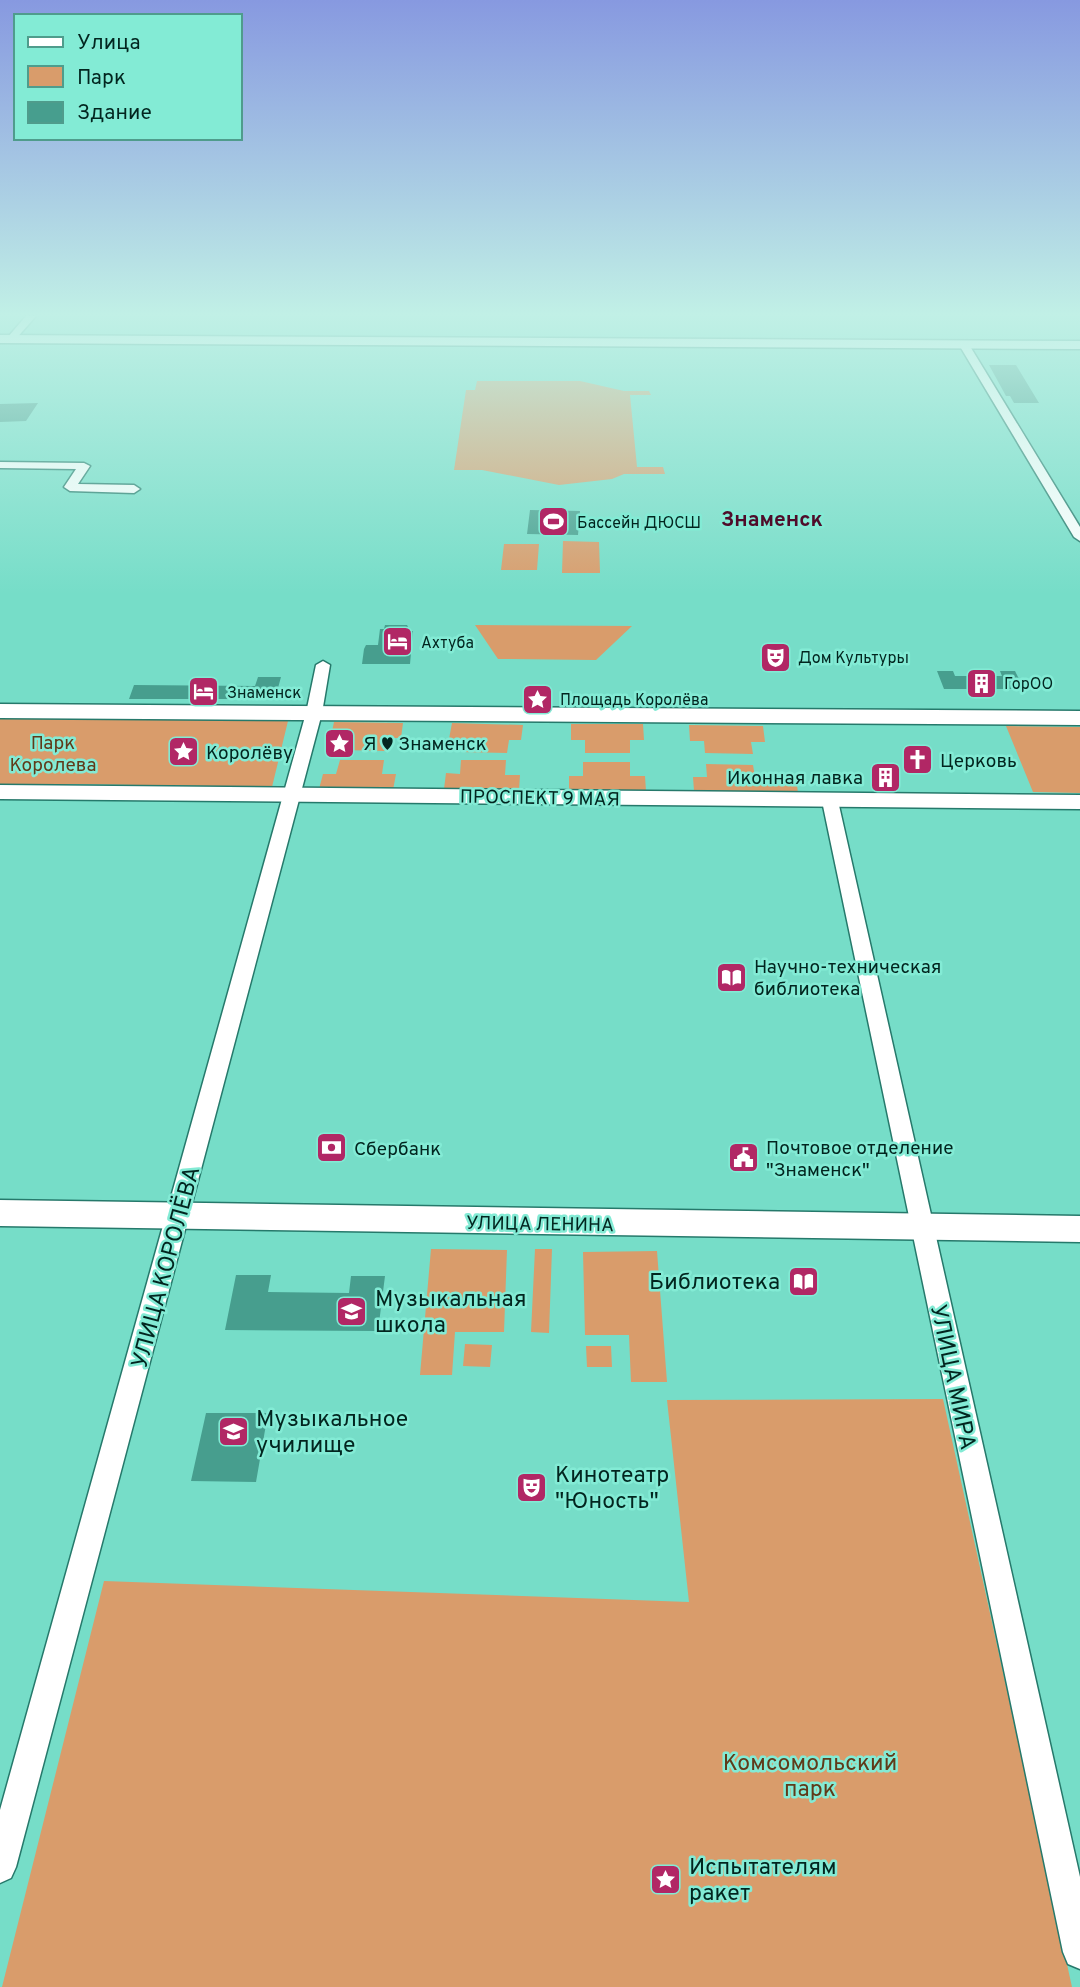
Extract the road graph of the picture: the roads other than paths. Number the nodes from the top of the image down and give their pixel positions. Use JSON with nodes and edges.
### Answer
{"nodes":[{"id":1,"x":1003,"y":409,"type":"edge"},
{"id":2,"x":0,"y":465,"type":"edge"},
{"id":3,"x":134,"y":489,"type":"dead end"},
{"id":4,"x":1080,"y":537,"type":"edge"},
{"id":5,"x":323,"y":666,"type":"dead end"},
{"id":6,"x":0,"y":710,"type":"edge"},
{"id":7,"x":314,"y":713,"type":"junction"},
{"id":8,"x":1080,"y":718,"type":"edge"},
{"id":9,"x":0,"y":792,"type":"edge"},
{"id":10,"x":293,"y":794,"type":"junction"},
{"id":11,"x":830,"y":801,"type":"junction"},
{"id":12,"x":1080,"y":802,"type":"edge"},
{"id":13,"x":0,"y":1213,"type":"edge"},
{"id":14,"x":180,"y":1215,"type":"junction"},
{"id":15,"x":921,"y":1228,"type":"junction"},
{"id":16,"x":1080,"y":1229,"type":"edge"},
{"id":17,"x":0,"y":1867,"type":"edge"},
{"id":18,"x":1080,"y":1952,"type":"edge"}],
"edges":[{"from":1,"to":4,"type":"street"},
{"from":2,"to":3,"type":"street"},
{"from":5,"to":7,"type":"street","name":"УЛИЦА КОРОЛЁВА"},
{"from":6,"to":7,"type":"street"},
{"from":7,"to":8,"type":"street"},
{"from":7,"to":10,"type":"street","name":"УЛИЦА КОРОЛЁВА"},
{"from":9,"to":10,"type":"street","name":"ПРОСПЕКТ 9 МАЯ"},
{"from":10,"to":11,"type":"street","name":"ПРОСПЕКТ 9 МАЯ"},
{"from":10,"to":14,"type":"street","name":"УЛИЦА КОРОЛЁВА"},
{"from":11,"to":12,"type":"street","name":"ПРОСПЕКТ 9 МАЯ"},
{"from":11,"to":15,"type":"street","name":"УЛИЦА МИРА"},
{"from":13,"to":14,"type":"street","name":"УЛИЦА ЛЕНИНА"},
{"from":14,"to":15,"type":"street","name":"УЛИЦА ЛЕНИНА"},
{"from":14,"to":17,"type":"street","name":"УЛИЦА КОРОЛЁВА"},
{"from":15,"to":16,"type":"street","name":"УЛИЦА ЛЕНИНА"},
{"from":15,"to":18,"type":"street","name":"УЛИЦА МИРА"}]}
